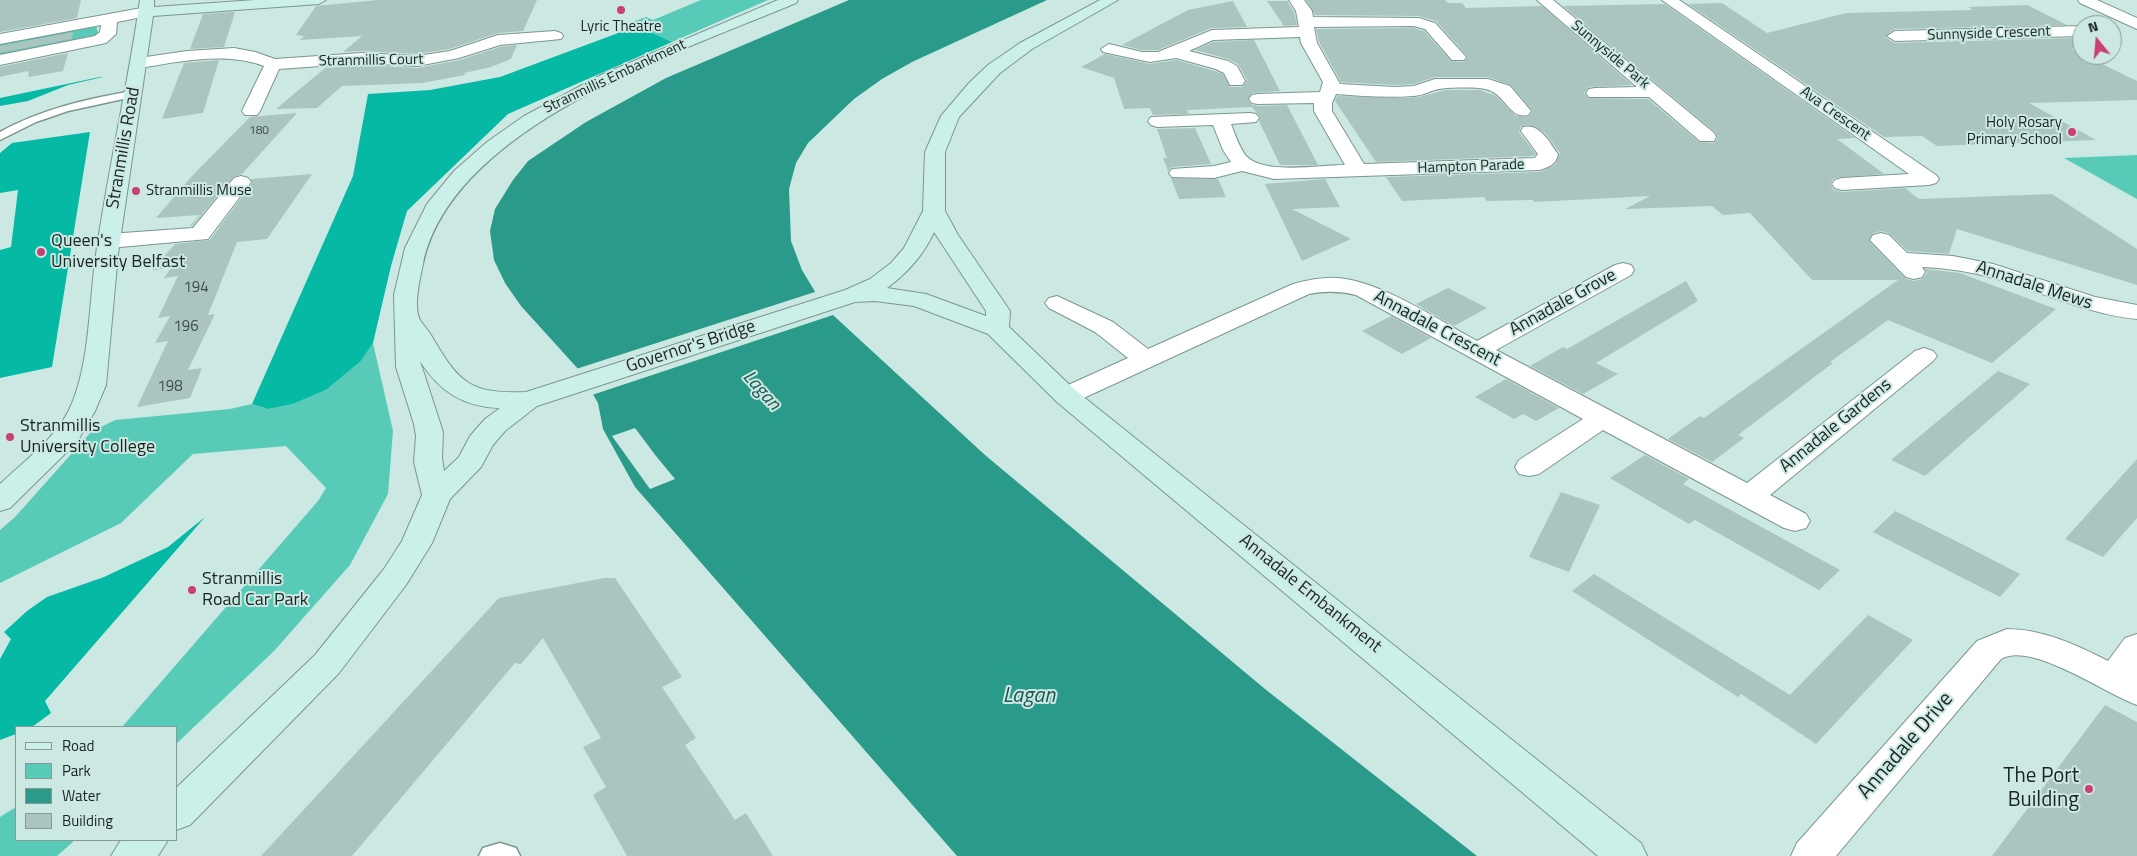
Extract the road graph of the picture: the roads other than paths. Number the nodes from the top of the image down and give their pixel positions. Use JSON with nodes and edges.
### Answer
{"nodes":[{"id":1,"x":319,"y":0,"type":"edge"},
{"id":2,"x":791,"y":0,"type":"edge"},
{"id":3,"x":1111,"y":0,"type":"edge"},
{"id":4,"x":1296,"y":0,"type":"edge"},
{"id":5,"x":1544,"y":0,"type":"edge"},
{"id":6,"x":1669,"y":0,"type":"edge"},
{"id":7,"x":2085,"y":0,"type":"edge"},
{"id":8,"x":147,"y":6,"type":"edge"},
{"id":9,"x":1368,"y":6,"type":"dead end"},
{"id":10,"x":1420,"y":13,"type":"dead end"},
{"id":11,"x":110,"y":19,"type":"junction"},
{"id":12,"x":1379,"y":21,"type":"junction"},
{"id":13,"x":2137,"y":24,"type":"edge"},
{"id":14,"x":1430,"y":26,"type":"junction"},
{"id":15,"x":1306,"y":27,"type":"junction"},
{"id":16,"x":2137,"y":29,"type":"edge"},
{"id":17,"x":2122,"y":30,"type":"edge"},
{"id":18,"x":2072,"y":31,"type":"edge"},
{"id":19,"x":555,"y":36,"type":"dead end"},
{"id":20,"x":1895,"y":36,"type":"dead end"},
{"id":21,"x":0,"y":39,"type":"edge"},
{"id":22,"x":1109,"y":49,"type":"dead end"},
{"id":23,"x":1176,"y":52,"type":"junction"},
{"id":24,"x":1458,"y":57,"type":"dead end"},
{"id":25,"x":0,"y":60,"type":"edge"},
{"id":26,"x":139,"y":63,"type":"junction"},
{"id":27,"x":273,"y":64,"type":"junction"},
{"id":28,"x":1236,"y":81,"type":"dead end"},
{"id":29,"x":1653,"y":92,"type":"junction"},
{"id":30,"x":1328,"y":93,"type":"junction"},
{"id":31,"x":1595,"y":93,"type":"dead end"},
{"id":32,"x":133,"y":94,"type":"junction"},
{"id":33,"x":1258,"y":99,"type":"dead end"},
{"id":34,"x":1522,"y":110,"type":"dead end"},
{"id":35,"x":251,"y":111,"type":"dead end"},
{"id":36,"x":1250,"y":118,"type":"dead end"},
{"id":37,"x":1220,"y":120,"type":"junction"},
{"id":38,"x":1157,"y":121,"type":"dead end"},
{"id":39,"x":1530,"y":131,"type":"dead end"},
{"id":40,"x":0,"y":137,"type":"edge"},
{"id":41,"x":1707,"y":137,"type":"dead end"},
{"id":42,"x":1242,"y":165,"type":"junction"},
{"id":43,"x":1358,"y":170,"type":"junction"},
{"id":44,"x":1179,"y":173,"type":"dead end"},
{"id":45,"x":241,"y":182,"type":"dead end"},
{"id":46,"x":1842,"y":184,"type":"dead end"},
{"id":47,"x":934,"y":211,"type":"junction"},
{"id":48,"x":1881,"y":240,"type":"dead end"},
{"id":49,"x":109,"y":241,"type":"junction"},
{"id":50,"x":1900,"y":259,"type":"junction"},
{"id":51,"x":1623,"y":270,"type":"dead end"},
{"id":52,"x":1919,"y":276,"type":"dead end"},
{"id":53,"x":847,"y":297,"type":"junction"},
{"id":54,"x":1057,"y":303,"type":"dead end"},
{"id":55,"x":2137,"y":312,"type":"edge"},
{"id":56,"x":407,"y":319,"type":"junction"},
{"id":57,"x":997,"y":329,"type":"junction"},
{"id":58,"x":1477,"y":351,"type":"junction"},
{"id":59,"x":1924,"y":356,"type":"dead end"},
{"id":60,"x":1146,"y":360,"type":"junction"},
{"id":61,"x":1066,"y":396,"type":"junction"},
{"id":62,"x":528,"y":400,"type":"junction"},
{"id":63,"x":1602,"y":418,"type":"junction"},
{"id":64,"x":1529,"y":467,"type":"dead end"},
{"id":65,"x":436,"y":495,"type":"junction"},
{"id":66,"x":1749,"y":496,"type":"junction"},
{"id":67,"x":0,"y":501,"type":"edge"},
{"id":68,"x":1795,"y":521,"type":"dead end"},
{"id":69,"x":2137,"y":647,"type":"edge"},
{"id":70,"x":2126,"y":685,"type":"edge"},
{"id":71,"x":178,"y":811,"type":"edge"},
{"id":72,"x":147,"y":841,"type":"edge"},
{"id":73,"x":130,"y":856,"type":"edge"},
{"id":74,"x":490,"y":856,"type":"edge"},
{"id":75,"x":508,"y":856,"type":"edge"},
{"id":76,"x":1627,"y":856,"type":"edge"},
{"id":77,"x":1811,"y":856,"type":"edge"}],
"edges":[{"from":1,"to":8,"type":"street"},
{"from":2,"to":56,"type":"street","name":"Stranmillis Embankment"},
{"from":3,"to":47,"type":"street"},
{"from":4,"to":15,"type":"street"},
{"from":5,"to":29,"type":"street","name":"Sunnyside Park"},
{"from":6,"to":46,"type":"street","name":"Ava Crescent"},
{"from":7,"to":13,"type":"street"},
{"from":8,"to":11,"type":"street"},
{"from":8,"to":26,"type":"street","name":"Stranmillis Road"},
{"from":9,"to":12,"type":"street"},
{"from":10,"to":14,"type":"street"},
{"from":11,"to":21,"type":"street"},
{"from":11,"to":25,"type":"street"},
{"from":12,"to":14,"type":"street"},
{"from":12,"to":15,"type":"street"},
{"from":14,"to":24,"type":"street"},
{"from":15,"to":23,"type":"street"},
{"from":15,"to":30,"type":"street"},
{"from":16,"to":17,"type":"street"},
{"from":18,"to":20,"type":"street","name":"Sunnyside Crescent"},
{"from":19,"to":27,"type":"street","name":"Stranmillis Court"},
{"from":22,"to":23,"type":"street"},
{"from":23,"to":28,"type":"street"},
{"from":26,"to":27,"type":"street","name":"Stranmillis Court"},
{"from":26,"to":32,"type":"street","name":"Stranmillis Road"},
{"from":27,"to":35,"type":"street"},
{"from":29,"to":31,"type":"street","name":"Sunnyside Park"},
{"from":29,"to":41,"type":"street","name":"Sunnyside Park"},
{"from":30,"to":33,"type":"street"},
{"from":30,"to":34,"type":"street"},
{"from":30,"to":43,"type":"street"},
{"from":32,"to":40,"type":"lane"},
{"from":32,"to":49,"type":"street","name":"Stranmillis Road"},
{"from":36,"to":37,"type":"street"},
{"from":37,"to":38,"type":"street"},
{"from":37,"to":42,"type":"street"},
{"from":39,"to":43,"type":"street","name":"Hampton Parade"},
{"from":42,"to":43,"type":"street"},
{"from":42,"to":44,"type":"street"},
{"from":45,"to":49,"type":"street"},
{"from":47,"to":53,"type":"street"},
{"from":47,"to":57,"type":"street"},
{"from":48,"to":50,"type":"street"},
{"from":49,"to":67,"type":"street","name":"Stranmillis Road"},
{"from":50,"to":52,"type":"street"},
{"from":50,"to":55,"type":"street","name":"Annadale Mews"},
{"from":51,"to":58,"type":"street","name":"Annadale Grove"},
{"from":53,"to":57,"type":"street","name":"Annadale Embankment"},
{"from":53,"to":62,"type":"street","name":"Governor's Bridge"},
{"from":54,"to":60,"type":"street"},
{"from":56,"to":62,"type":"street"},
{"from":56,"to":65,"type":"street","name":"Stranmillis Embankment"},
{"from":57,"to":61,"type":"street","name":"Annadale Embankment"},
{"from":58,"to":60,"type":"street","name":"Annadale Crescent"},
{"from":58,"to":63,"type":"street","name":"Annadale Crescent"},
{"from":59,"to":66,"type":"street","name":"Annadale Gardens"},
{"from":60,"to":61,"type":"street","name":"Annadale Crescent"},
{"from":61,"to":76,"type":"street","name":"Annadale Embankment"},
{"from":62,"to":65,"type":"street"},
{"from":63,"to":64,"type":"street"},
{"from":63,"to":66,"type":"street","name":"Annadale Crescent"},
{"from":65,"to":71,"type":"street"},
{"from":66,"to":68,"type":"street","name":"Annadale Crescent"},
{"from":69,"to":70,"type":"street"},
{"from":70,"to":77,"type":"street","name":"Annadale Drive"},
{"from":72,"to":73,"type":"street"},
{"from":74,"to":75,"type":"lane"}]}
